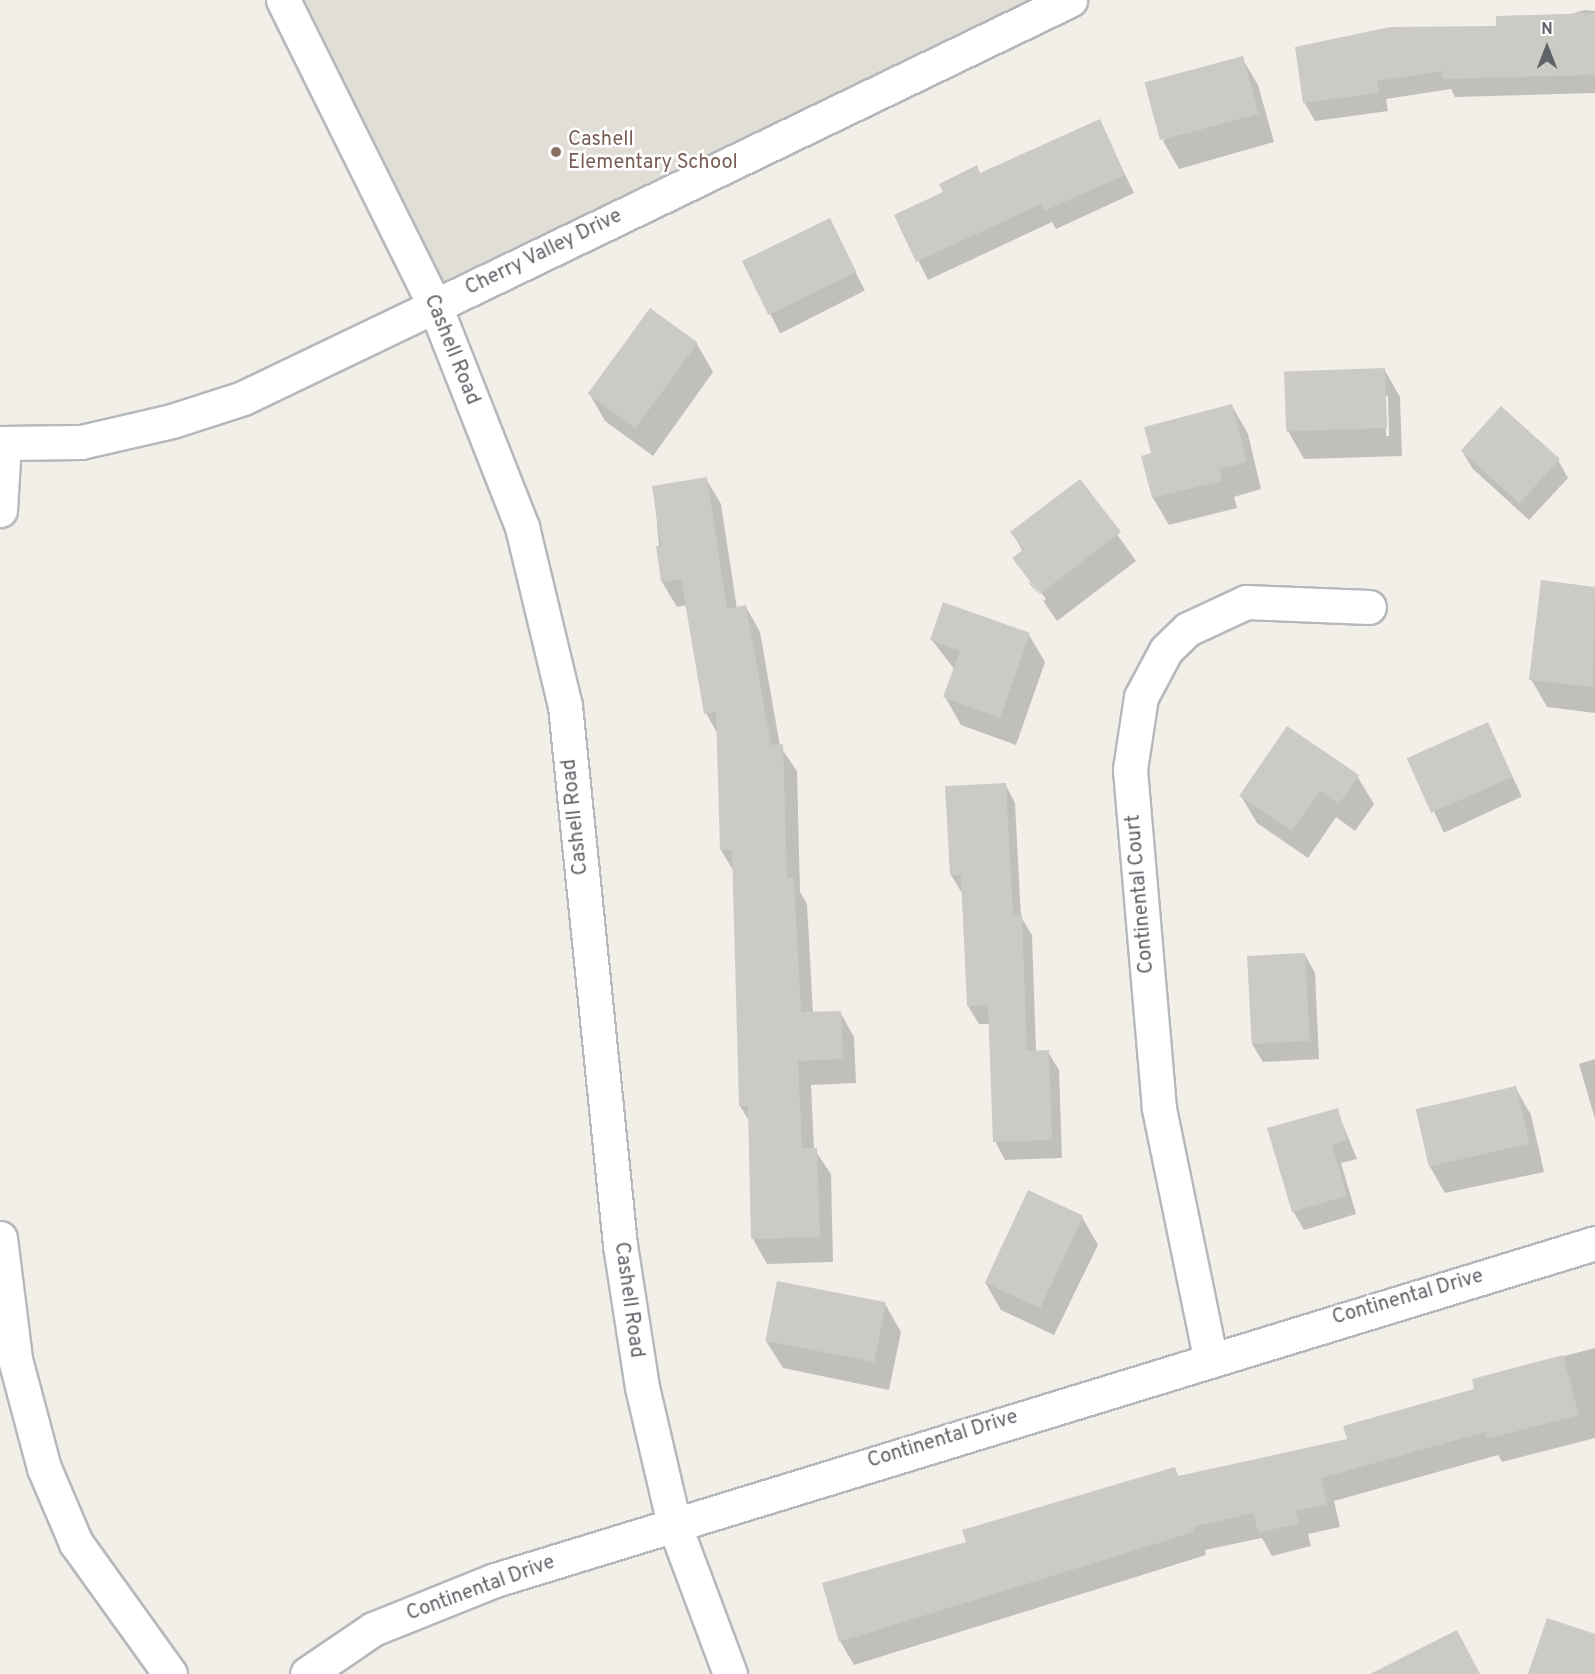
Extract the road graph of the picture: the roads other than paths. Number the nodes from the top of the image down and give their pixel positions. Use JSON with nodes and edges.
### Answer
{"nodes":[{"id":1,"x":283,"y":0,"type":"edge"},
{"id":2,"x":1070,"y":0,"type":"edge"},
{"id":3,"x":435,"y":306,"type":"junction"},
{"id":4,"x":2,"y":443,"type":"edge"},
{"id":5,"x":0,"y":510,"type":"edge"},
{"id":6,"x":1369,"y":607,"type":"dead end"},
{"id":7,"x":0,"y":1238,"type":"edge"},
{"id":8,"x":1595,"y":1243,"type":"edge"},
{"id":9,"x":1210,"y":1357,"type":"junction"},
{"id":10,"x":674,"y":1524,"type":"junction"},
{"id":11,"x":170,"y":1674,"type":"edge"},
{"id":12,"x":307,"y":1674,"type":"edge"},
{"id":13,"x":730,"y":1674,"type":"edge"}],
"edges":[{"from":1,"to":3,"type":"street","name":"Cashell Road"},
{"from":2,"to":3,"type":"street","name":"Cherry Valley Drive"},
{"from":3,"to":4,"type":"street","name":"Cherry Valley Drive"},
{"from":3,"to":10,"type":"street","name":"Cashell Road"},
{"from":4,"to":5,"type":"street"},
{"from":6,"to":9,"type":"street","name":"Continental Court"},
{"from":7,"to":11,"type":"street"},
{"from":8,"to":9,"type":"street","name":"Continental Drive"},
{"from":9,"to":10,"type":"street","name":"Continental Drive"},
{"from":10,"to":12,"type":"street","name":"Continental Drive"},
{"from":10,"to":13,"type":"street","name":"Cashell Road"}]}
